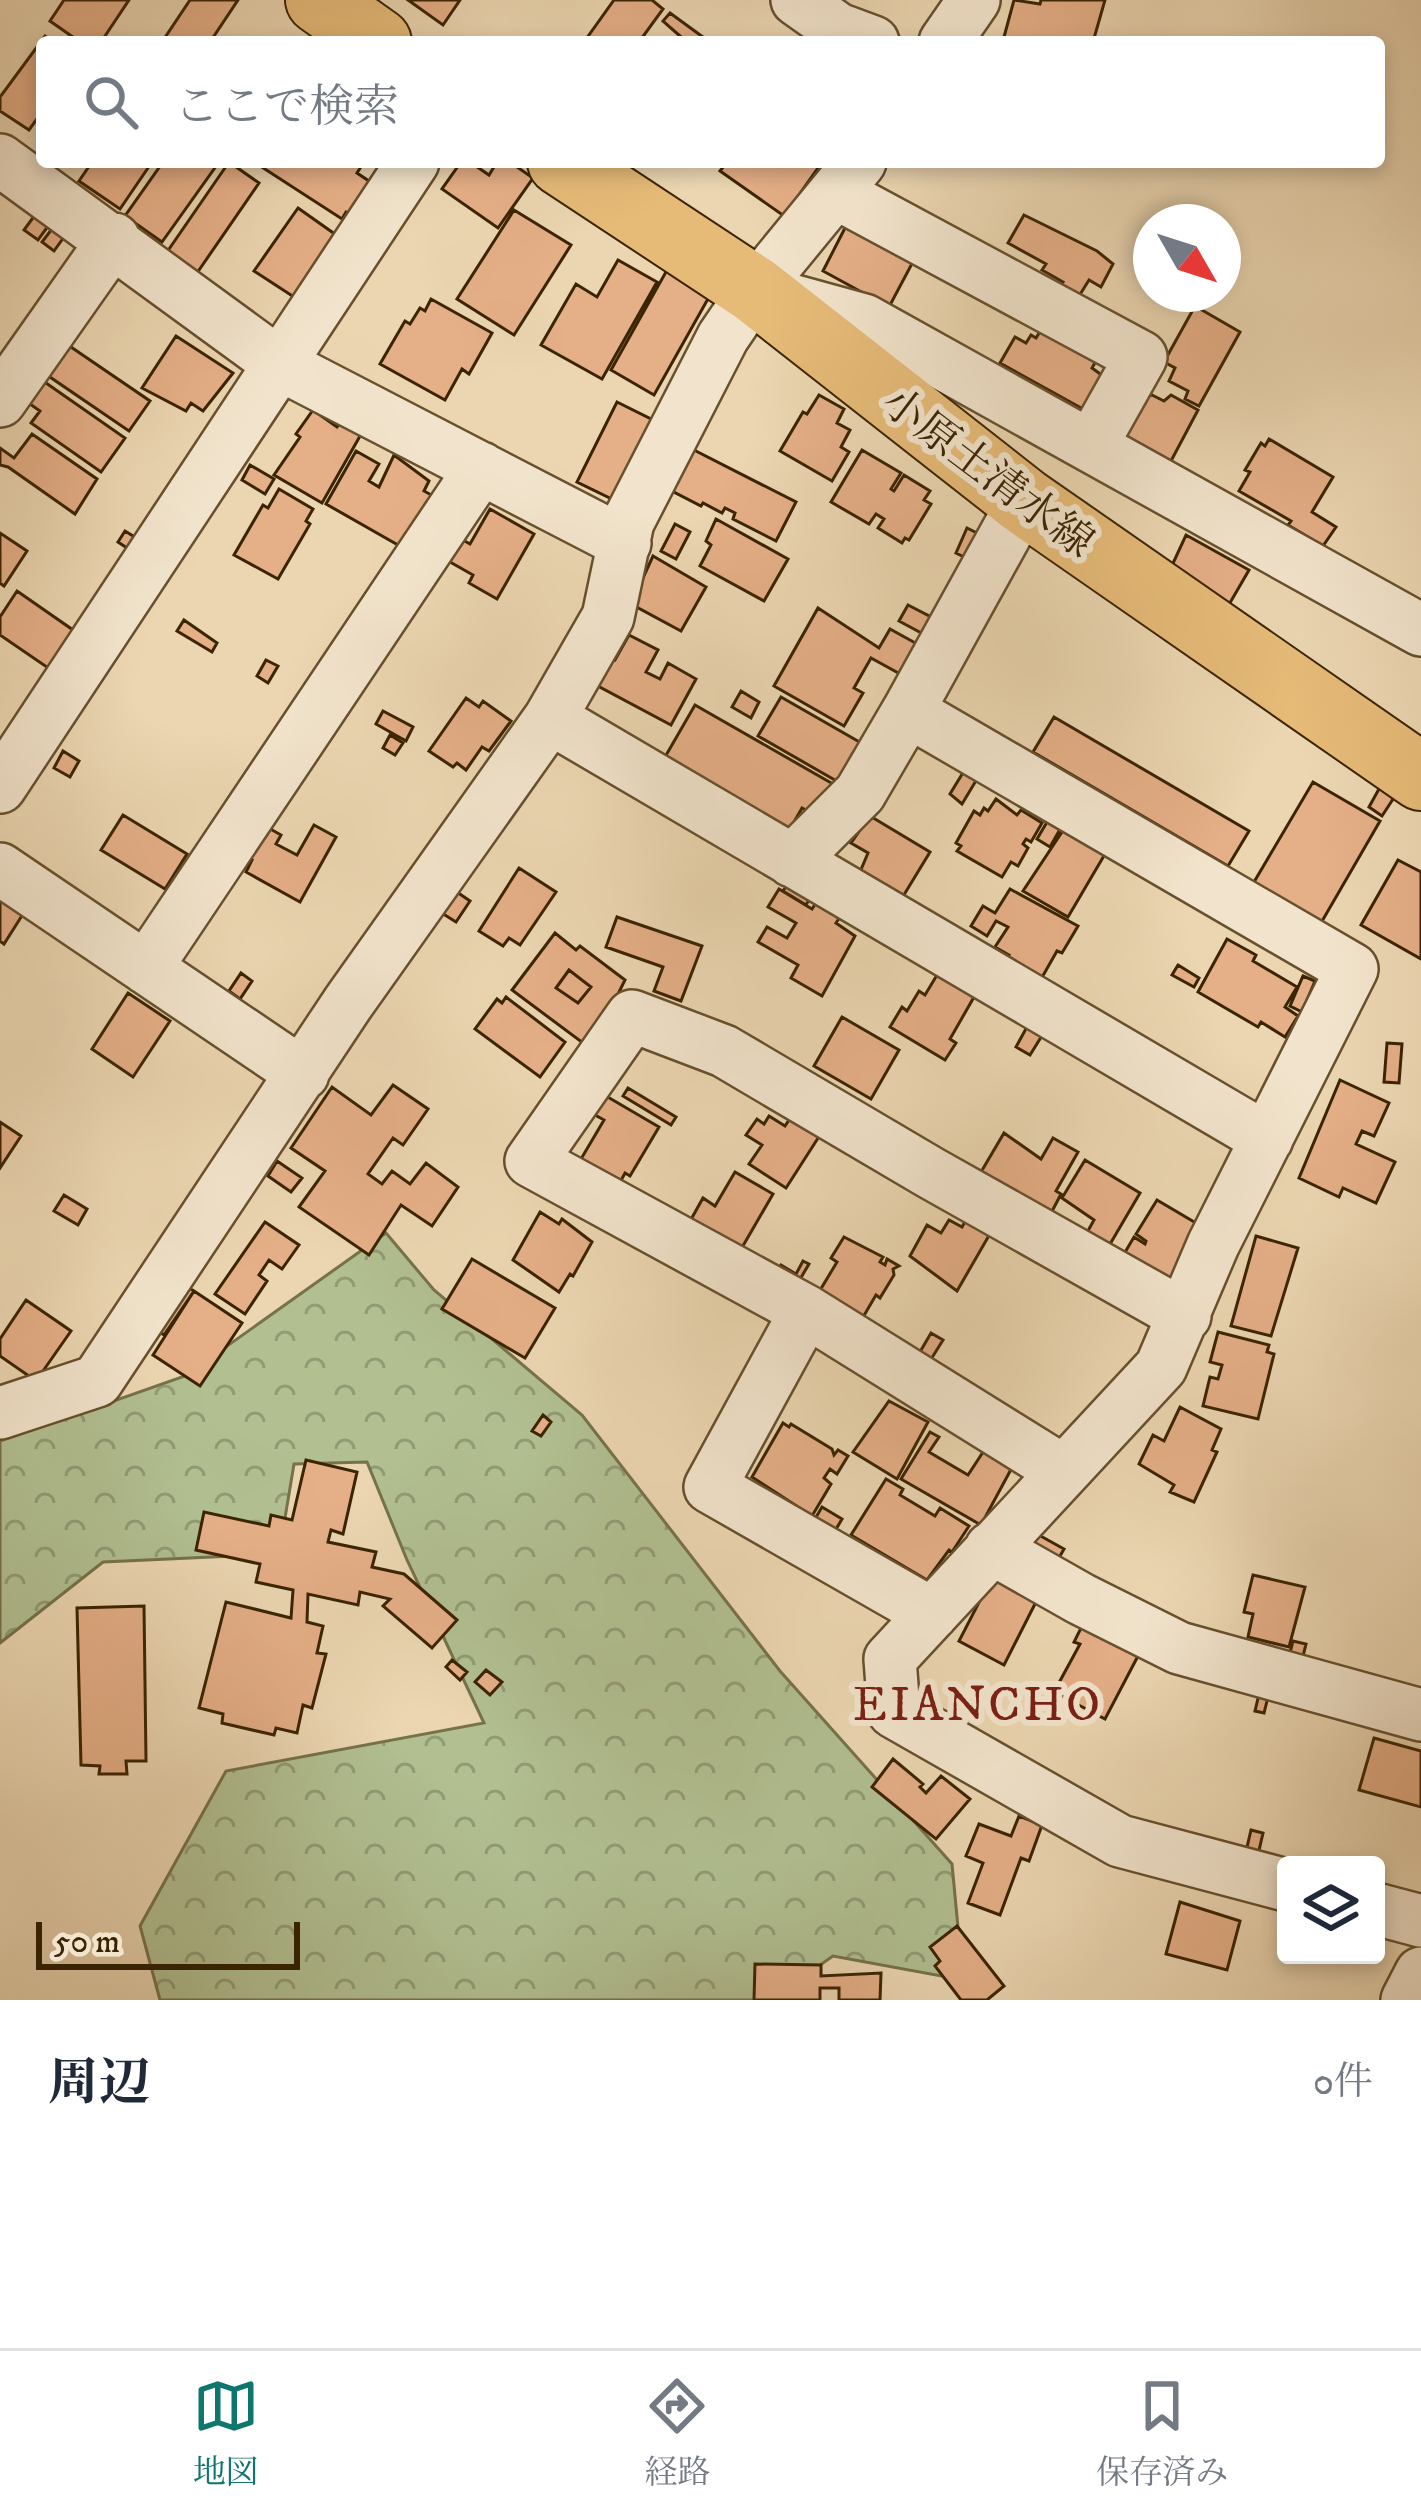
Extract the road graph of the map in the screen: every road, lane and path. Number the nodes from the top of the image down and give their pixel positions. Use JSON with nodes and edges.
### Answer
{"nodes":[{"id":1,"x":319,"y":0,"type":"edge"},
{"id":2,"x":797,"y":0,"type":"edge"},
{"id":3,"x":974,"y":0,"type":"edge"},
{"id":4,"x":370,"y":36,"type":"edge"},
{"id":5,"x":857,"y":36,"type":"edge"},
{"id":6,"x":949,"y":36,"type":"edge"},
{"id":7,"x":0,"y":160,"type":"edge"},
{"id":8,"x":409,"y":168,"type":"edge"},
{"id":9,"x":570,"y":168,"type":"edge"},
{"id":10,"x":849,"y":178,"type":"edge"},
{"id":11,"x":114,"y":239,"type":"junction"},
{"id":12,"x":755,"y":290,"type":"junction"},
{"id":13,"x":281,"y":365,"type":"junction"},
{"id":14,"x":0,"y":401,"type":"edge"},
{"id":15,"x":1090,"y":446,"type":"junction"},
{"id":16,"x":481,"y":468,"type":"junction"},
{"id":17,"x":1024,"y":501,"type":"junction"},
{"id":18,"x":626,"y":543,"type":"junction"},
{"id":19,"x":1421,"y":630,"type":"edge"},
{"id":20,"x":908,"y":711,"type":"junction"},
{"id":21,"x":550,"y":718,"type":"junction"},
{"id":22,"x":1421,"y":777,"type":"edge"},
{"id":23,"x":0,"y":787,"type":"edge"},
{"id":24,"x":792,"y":861,"type":"junction"},
{"id":25,"x":0,"y":868,"type":"edge"},
{"id":26,"x":146,"y":968,"type":"junction"},
{"id":27,"x":303,"y":1074,"type":"junction"},
{"id":28,"x":1267,"y":1139,"type":"junction"},
{"id":29,"x":806,"y":1311,"type":"junction"},
{"id":30,"x":1185,"y":1316,"type":"junction"},
{"id":31,"x":0,"y":1412,"type":"edge"},
{"id":32,"x":1063,"y":1471,"type":"junction"},
{"id":33,"x":991,"y":1548,"type":"junction"},
{"id":34,"x":932,"y":1614,"type":"junction"},
{"id":35,"x":1421,"y":1715,"type":"edge"},
{"id":36,"x":1277,"y":1883,"type":"edge"},
{"id":37,"x":1385,"y":1911,"type":"edge"},
{"id":38,"x":1421,"y":1921,"type":"edge"},
{"id":39,"x":1421,"y":1973,"type":"edge"},
{"id":40,"x":1407,"y":2000,"type":"edge"}],
"edges":[{"from":1,"to":4,"type":"main road"},
{"from":2,"to":5,"type":"street"},
{"from":3,"to":6,"type":"street"},
{"from":7,"to":11,"type":"street"},
{"from":8,"to":13,"type":"street"},
{"from":9,"to":12,"type":"main road","name":"小原土清水線"},
{"from":10,"to":12,"type":"street"},
{"from":10,"to":15,"type":"street"},
{"from":11,"to":13,"type":"street"},
{"from":11,"to":14,"type":"street"},
{"from":12,"to":15,"type":"street"},
{"from":12,"to":17,"type":"main road","name":"小原土清水線"},
{"from":12,"to":18,"type":"street"},
{"from":13,"to":16,"type":"street"},
{"from":13,"to":23,"type":"street"},
{"from":15,"to":19,"type":"street"},
{"from":16,"to":18,"type":"street"},
{"from":16,"to":26,"type":"street"},
{"from":17,"to":20,"type":"street"},
{"from":17,"to":22,"type":"main road","name":"小原土清水線"},
{"from":18,"to":21,"type":"street"},
{"from":20,"to":24,"type":"street"},
{"from":20,"to":28,"type":"street"},
{"from":21,"to":24,"type":"street"},
{"from":21,"to":27,"type":"street"},
{"from":24,"to":28,"type":"street"},
{"from":25,"to":26,"type":"street"},
{"from":26,"to":27,"type":"street"},
{"from":27,"to":31,"type":"street"},
{"from":28,"to":30,"type":"street"},
{"from":29,"to":30,"type":"street"},
{"from":29,"to":32,"type":"street"},
{"from":29,"to":34,"type":"street"},
{"from":30,"to":32,"type":"street"},
{"from":32,"to":33,"type":"street"},
{"from":33,"to":34,"type":"street"},
{"from":33,"to":35,"type":"street"},
{"from":34,"to":36,"type":"street"},
{"from":37,"to":38,"type":"street"},
{"from":39,"to":40,"type":"street"}]}
